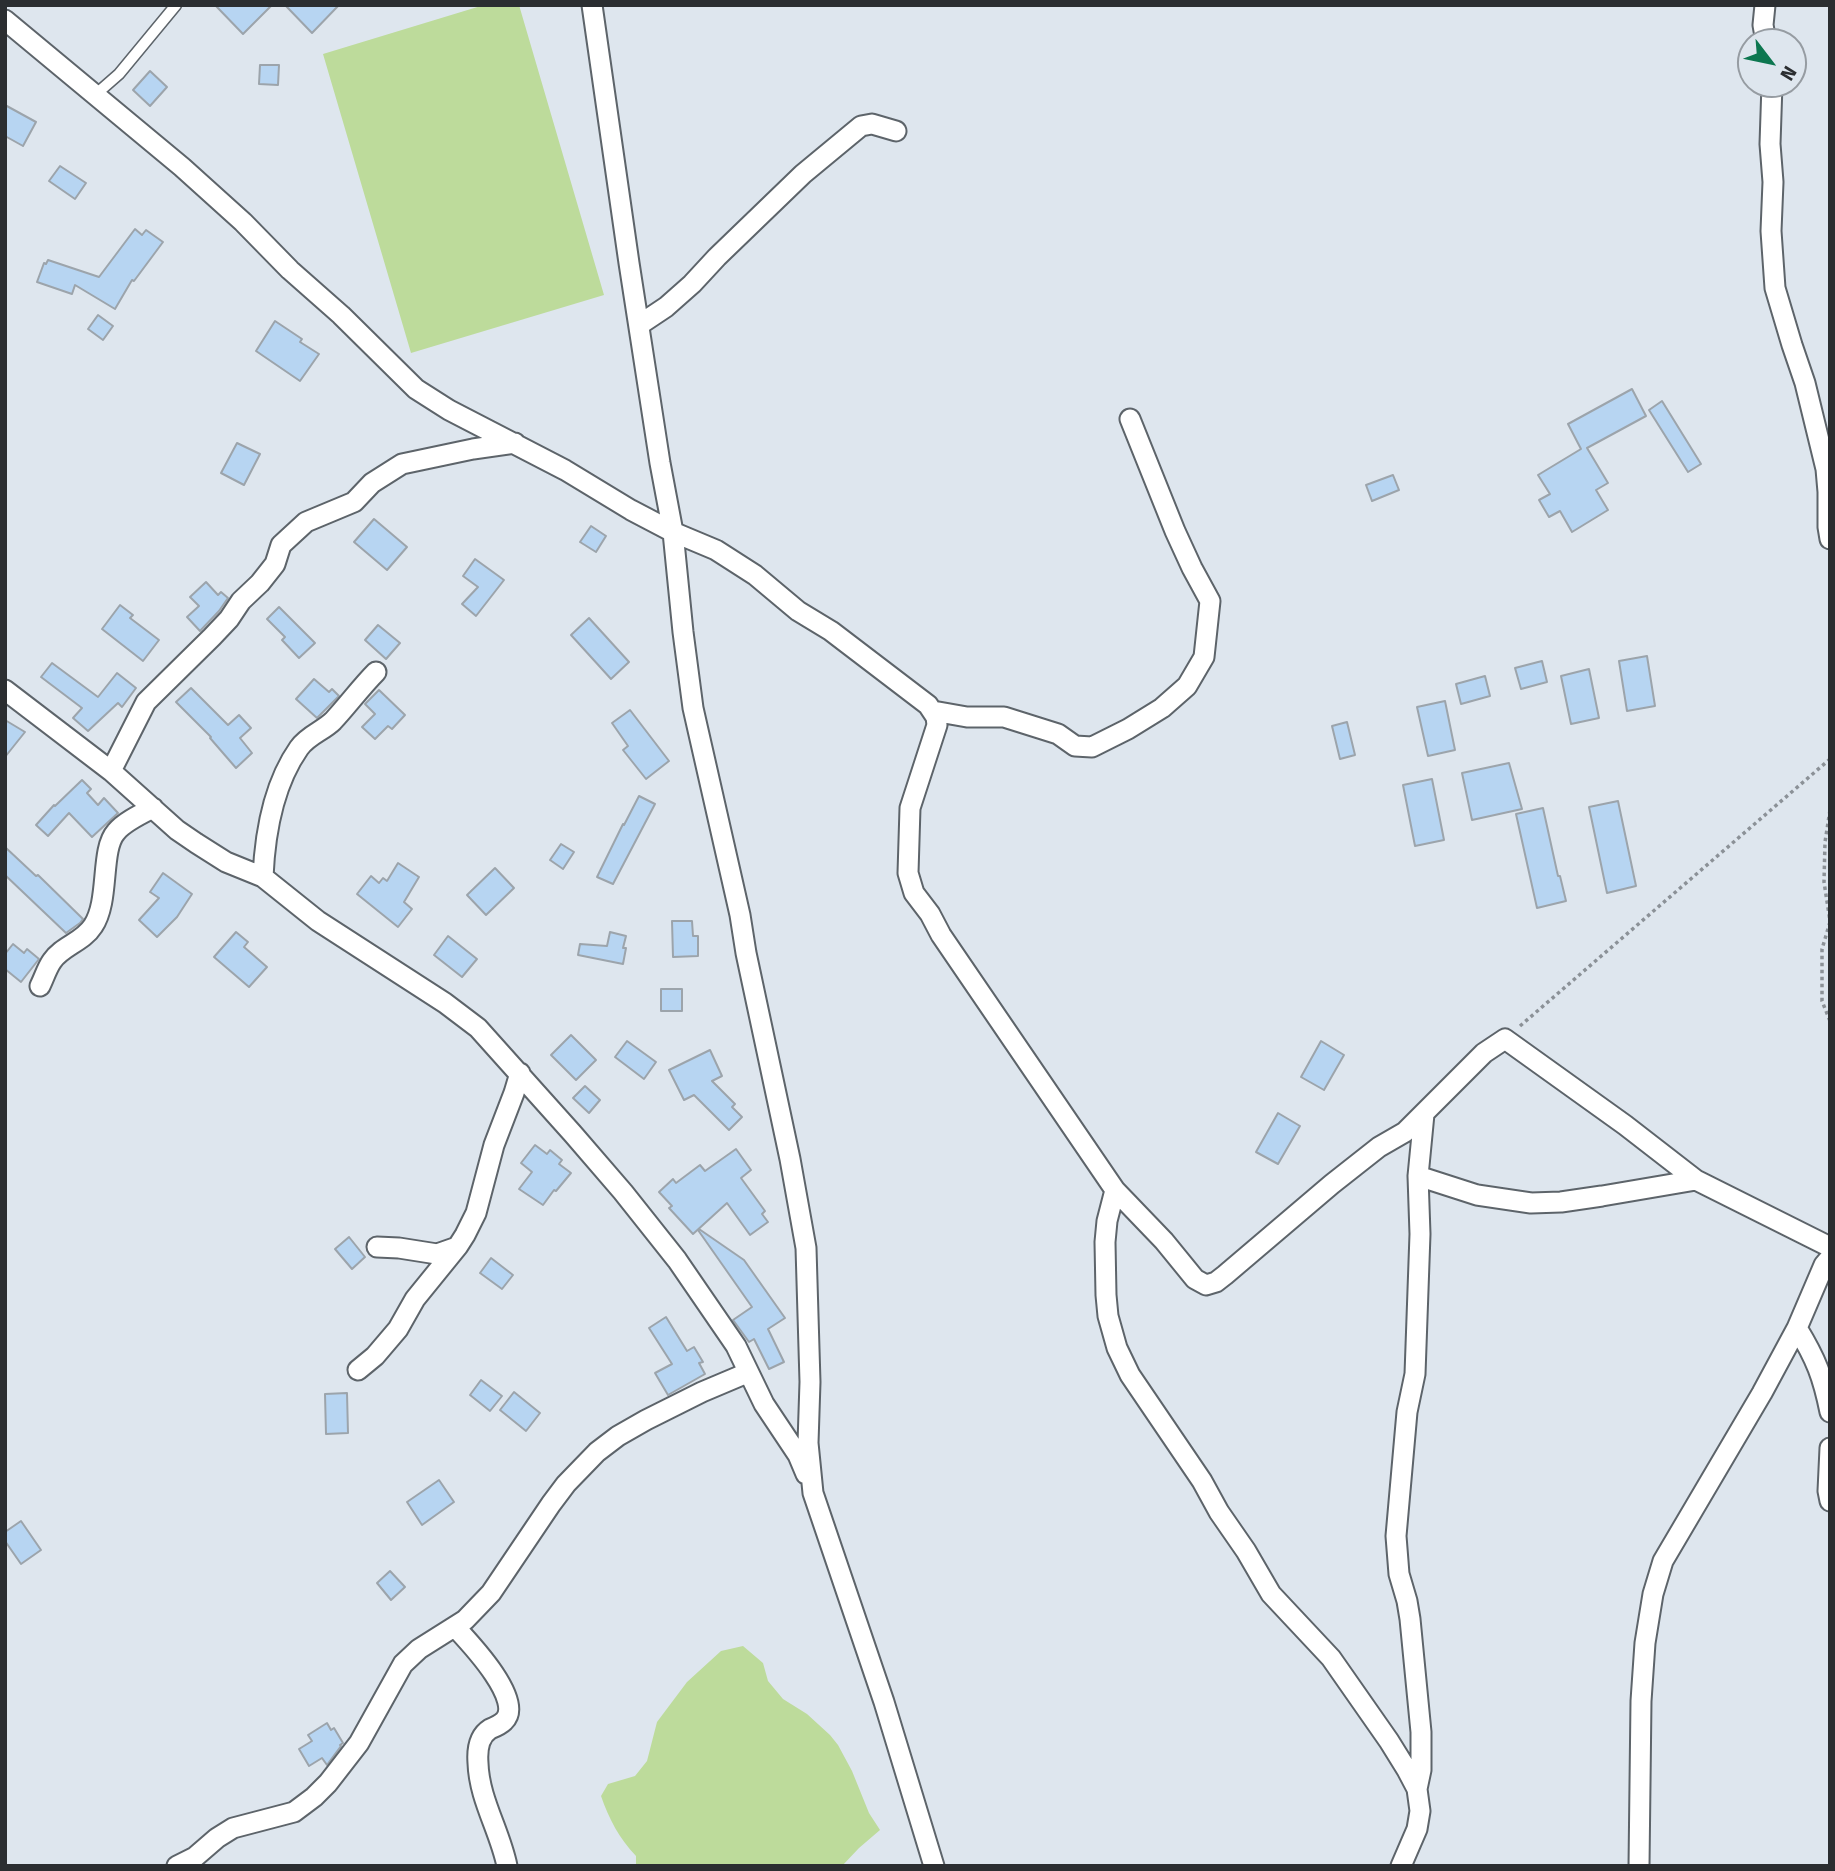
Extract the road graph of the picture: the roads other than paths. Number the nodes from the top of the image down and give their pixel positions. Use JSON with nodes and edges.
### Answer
{"nodes":[{"id":1,"x":176,"y":5,"type":"edge"},
{"id":2,"x":592,"y":5,"type":"edge"},
{"id":3,"x":1765,"y":5,"type":"edge"},
{"id":4,"x":8,"y":26,"type":"edge"},
{"id":5,"x":1764,"y":28,"type":"edge"},
{"id":6,"x":95,"y":95,"type":"junction"},
{"id":7,"x":1772,"y":98,"type":"edge"},
{"id":8,"x":896,"y":131,"type":"dead end"},
{"id":9,"x":639,"y":326,"type":"junction"},
{"id":10,"x":1130,"y":419,"type":"dead end"},
{"id":11,"x":515,"y":443,"type":"junction"},
{"id":12,"x":1829,"y":491,"type":"edge"},
{"id":13,"x":673,"y":532,"type":"junction"},
{"id":14,"x":1830,"y":539,"type":"edge"},
{"id":15,"x":376,"y":672,"type":"dead end"},
{"id":16,"x":5,"y":690,"type":"edge"},
{"id":17,"x":933,"y":711,"type":"junction"},
{"id":18,"x":111,"y":771,"type":"junction"},
{"id":19,"x":153,"y":808,"type":"junction"},
{"id":20,"x":263,"y":877,"type":"junction"},
{"id":21,"x":40,"y":986,"type":"dead end"},
{"id":22,"x":520,"y":1073,"type":"junction"},
{"id":23,"x":1424,"y":1114,"type":"junction"},
{"id":24,"x":1418,"y":1176,"type":"junction"},
{"id":25,"x":1696,"y":1180,"type":"junction"},
{"id":26,"x":1115,"y":1189,"type":"junction"},
{"id":27,"x":458,"y":1246,"type":"junction"},
{"id":28,"x":377,"y":1247,"type":"dead end"},
{"id":29,"x":1830,"y":1247,"type":"edge"},
{"id":30,"x":1830,"y":1258,"type":"edge"},
{"id":31,"x":1797,"y":1328,"type":"junction"},
{"id":32,"x":358,"y":1370,"type":"dead end"},
{"id":33,"x":747,"y":1373,"type":"junction"},
{"id":34,"x":1830,"y":1412,"type":"edge"},
{"id":35,"x":1830,"y":1448,"type":"edge"},
{"id":36,"x":813,"y":1493,"type":"junction"},
{"id":37,"x":1830,"y":1501,"type":"edge"},
{"id":38,"x":456,"y":1628,"type":"junction"},
{"id":39,"x":1417,"y":1789,"type":"junction"},
{"id":40,"x":177,"y":1866,"type":"edge"},
{"id":41,"x":507,"y":1866,"type":"edge"},
{"id":42,"x":934,"y":1866,"type":"edge"},
{"id":43,"x":1401,"y":1866,"type":"edge"},
{"id":44,"x":1639,"y":1866,"type":"edge"}],
"edges":[{"from":1,"to":6,"type":"lane"},
{"from":2,"to":9,"type":"street"},
{"from":3,"to":5,"type":"street"},
{"from":4,"to":6,"type":"street"},
{"from":6,"to":11,"type":"street"},
{"from":7,"to":12,"type":"street"},
{"from":8,"to":9,"type":"street"},
{"from":9,"to":13,"type":"street"},
{"from":10,"to":17,"type":"street"},
{"from":11,"to":13,"type":"street"},
{"from":11,"to":18,"type":"street"},
{"from":12,"to":14,"type":"street"},
{"from":13,"to":17,"type":"street"},
{"from":13,"to":36,"type":"street"},
{"from":15,"to":20,"type":"street"},
{"from":16,"to":18,"type":"street"},
{"from":17,"to":26,"type":"street"},
{"from":18,"to":19,"type":"street"},
{"from":19,"to":20,"type":"street"},
{"from":19,"to":21,"type":"street"},
{"from":20,"to":22,"type":"street"},
{"from":22,"to":27,"type":"street"},
{"from":22,"to":33,"type":"street"},
{"from":23,"to":24,"type":"street"},
{"from":23,"to":25,"type":"street"},
{"from":23,"to":26,"type":"street"},
{"from":24,"to":25,"type":"street"},
{"from":24,"to":39,"type":"street"},
{"from":25,"to":29,"type":"street"},
{"from":26,"to":39,"type":"street"},
{"from":27,"to":28,"type":"street"},
{"from":27,"to":32,"type":"street"},
{"from":30,"to":31,"type":"street"},
{"from":31,"to":34,"type":"street"},
{"from":31,"to":44,"type":"street"},
{"from":33,"to":36,"type":"street"},
{"from":33,"to":38,"type":"street"},
{"from":35,"to":37,"type":"street"},
{"from":36,"to":42,"type":"street"},
{"from":38,"to":40,"type":"street"},
{"from":38,"to":41,"type":"street"},
{"from":39,"to":43,"type":"street"}]}
